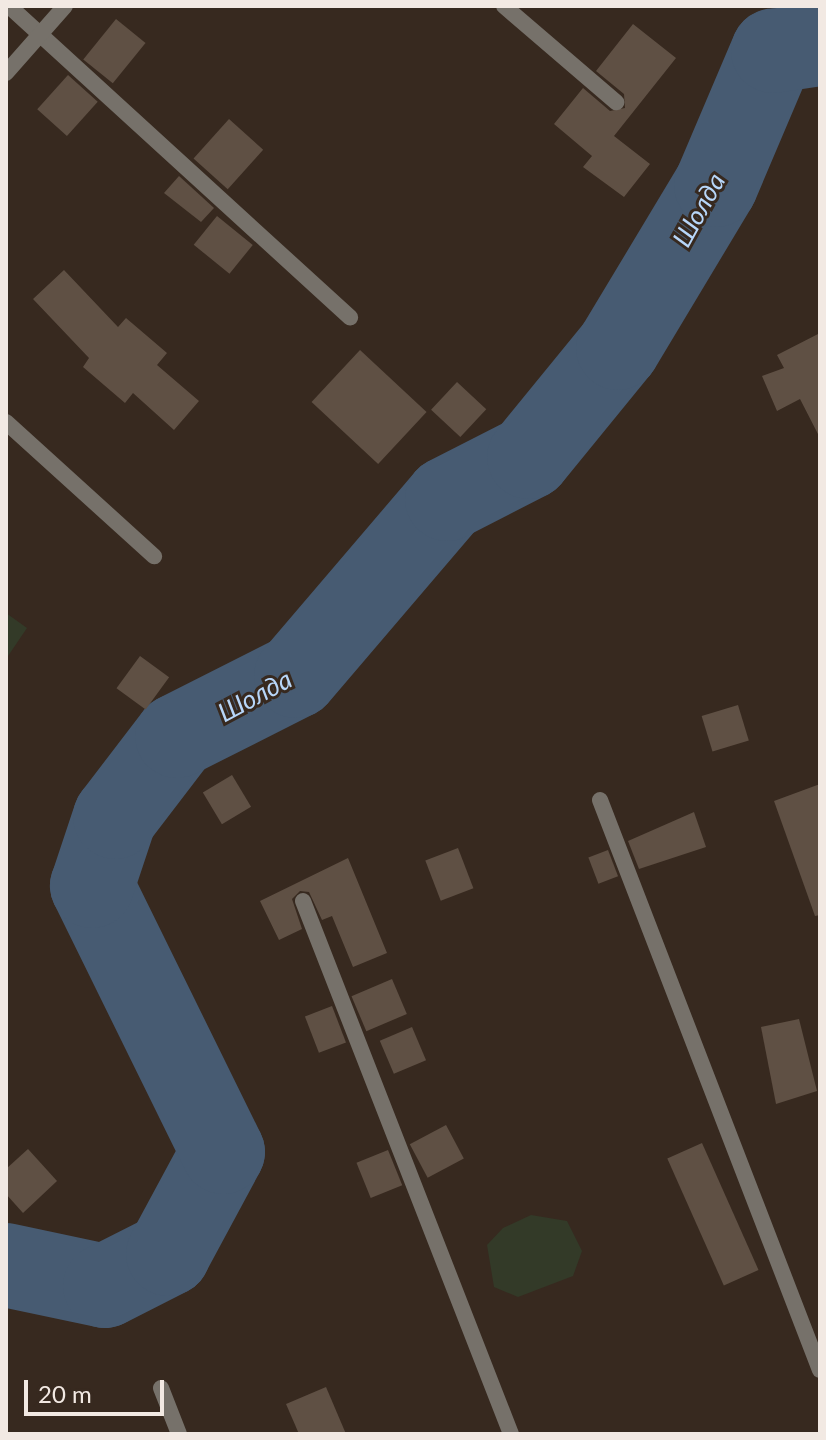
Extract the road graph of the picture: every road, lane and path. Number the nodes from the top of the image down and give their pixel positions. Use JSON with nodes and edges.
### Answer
{"nodes":[{"id":1,"x":9,"y":6,"type":"edge"},
{"id":2,"x":65,"y":6,"type":"edge"},
{"id":3,"x":504,"y":6,"type":"edge"},
{"id":4,"x":40,"y":35,"type":"junction"},
{"id":5,"x":6,"y":73,"type":"edge"},
{"id":6,"x":616,"y":102,"type":"dead end"},
{"id":7,"x":350,"y":317,"type":"dead end"},
{"id":8,"x":6,"y":422,"type":"edge"},
{"id":9,"x":154,"y":556,"type":"dead end"},
{"id":10,"x":600,"y":800,"type":"dead end"},
{"id":11,"x":303,"y":901,"type":"dead end"},
{"id":12,"x":820,"y":1370,"type":"edge"},
{"id":13,"x":161,"y":1388,"type":"dead end"},
{"id":14,"x":179,"y":1434,"type":"edge"},
{"id":15,"x":511,"y":1434,"type":"edge"}],
"edges":[{"from":1,"to":4,"type":"street"},
{"from":2,"to":4,"type":"street"},
{"from":3,"to":6,"type":"street"},
{"from":4,"to":5,"type":"street"},
{"from":4,"to":7,"type":"street"},
{"from":8,"to":9,"type":"street"},
{"from":10,"to":12,"type":"street"},
{"from":11,"to":15,"type":"street"},
{"from":13,"to":14,"type":"street"}]}
